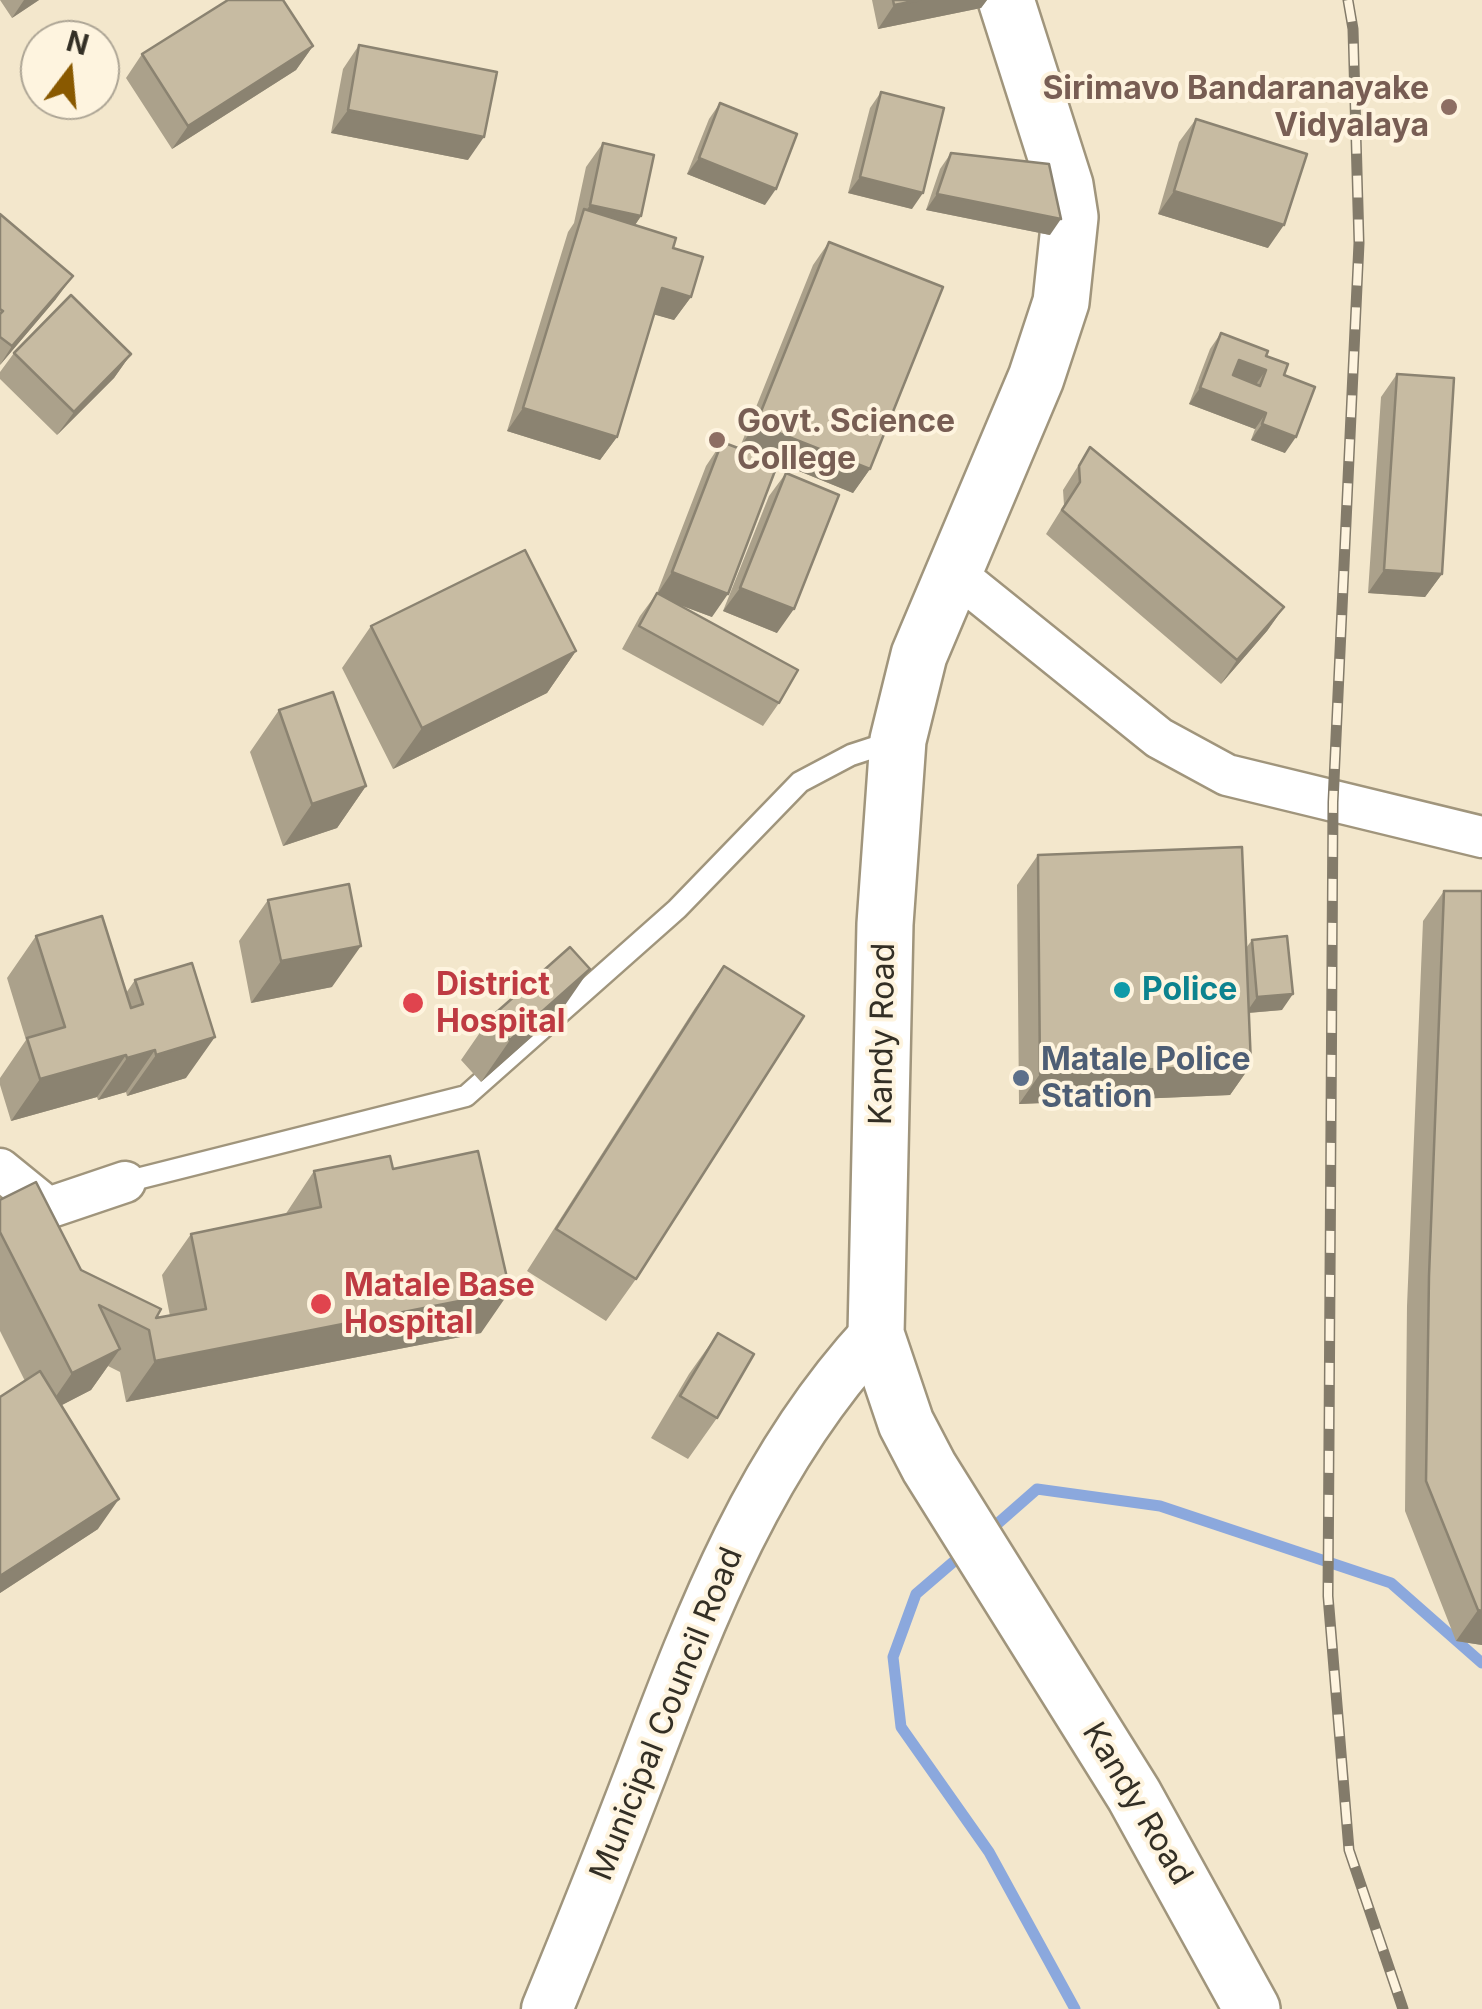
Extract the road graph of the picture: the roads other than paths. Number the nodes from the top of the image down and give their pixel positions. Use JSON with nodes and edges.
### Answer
{"nodes":[{"id":1,"x":1006,"y":0,"type":"edge"},
{"id":2,"x":952,"y":572,"type":"junction"},
{"id":3,"x":898,"y":740,"type":"junction"},
{"id":4,"x":1482,"y":837,"type":"edge"},
{"id":5,"x":0,"y":1168,"type":"edge"},
{"id":6,"x":125,"y":1182,"type":"joint"},
{"id":7,"x":876,"y":1334,"type":"junction"},
{"id":8,"x":546,"y":2009,"type":"edge"},
{"id":9,"x":1252,"y":2009,"type":"edge"}],
"edges":[{"from":1,"to":2,"type":"highway","name":"Kandy Road"},
{"from":2,"to":3,"type":"highway","name":"Kandy Road"},
{"from":2,"to":4,"type":"street"},
{"from":3,"to":6,"type":"lane"},
{"from":3,"to":7,"type":"highway","name":"Kandy Road"},
{"from":5,"to":6,"type":"street"},
{"from":7,"to":8,"type":"street","name":"Municipal Council Road"},
{"from":7,"to":9,"type":"highway","name":"Kandy Road"}]}
